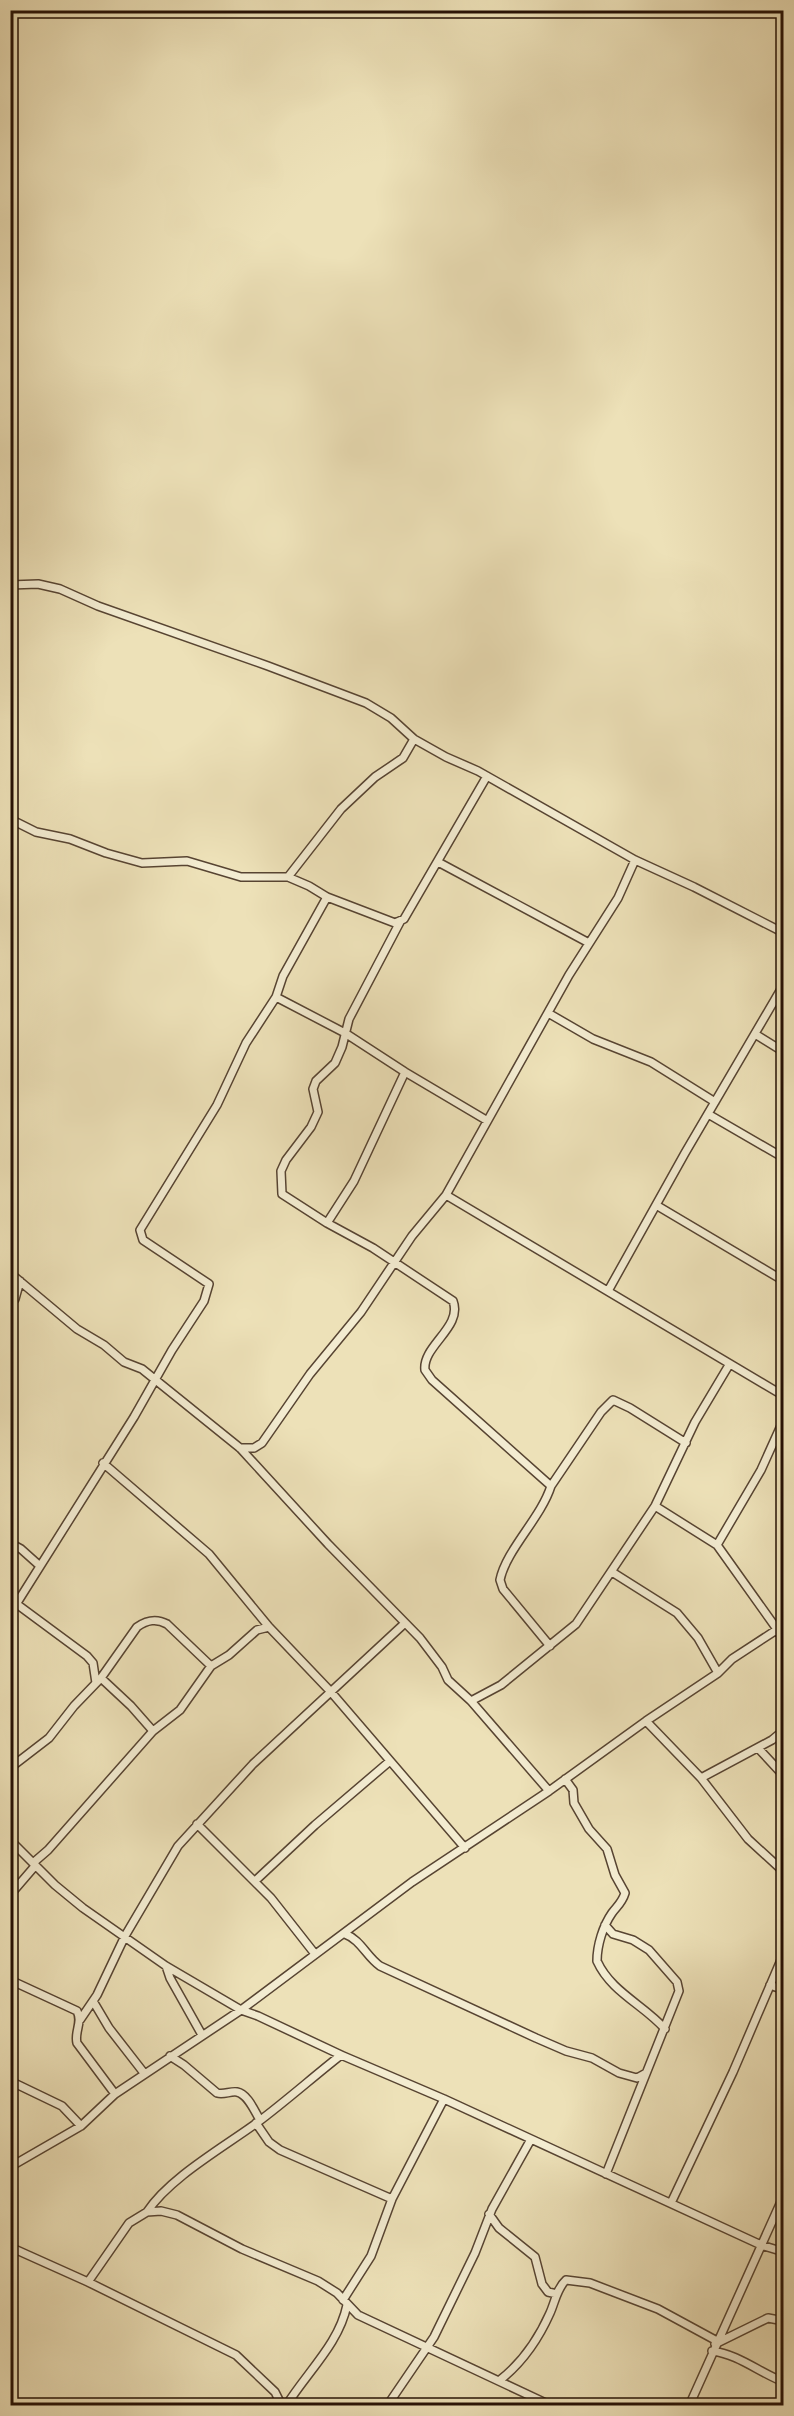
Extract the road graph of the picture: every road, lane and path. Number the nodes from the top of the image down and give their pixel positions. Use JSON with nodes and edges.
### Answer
{"nodes":[{"id":1,"x":10,"y":585,"type":"edge"},
{"id":2,"x":414,"y":739,"type":"junction"},
{"id":3,"x":487,"y":776,"type":"junction"},
{"id":4,"x":10,"y":819,"type":"edge"},
{"id":5,"x":635,"y":860,"type":"junction"},
{"id":6,"x":438,"y":862,"type":"junction"},
{"id":7,"x":288,"y":877,"type":"junction"},
{"id":8,"x":327,"y":897,"type":"junction"},
{"id":9,"x":400,"y":922,"type":"junction"},
{"id":10,"x":783,"y":933,"type":"edge"},
{"id":11,"x":589,"y":944,"type":"junction"},
{"id":12,"x":783,"y":984,"type":"edge"},
{"id":13,"x":276,"y":998,"type":"junction"},
{"id":14,"x":548,"y":1013,"type":"junction"},
{"id":15,"x":345,"y":1033,"type":"junction"},
{"id":16,"x":754,"y":1034,"type":"junction"},
{"id":17,"x":783,"y":1052,"type":"edge"},
{"id":18,"x":405,"y":1072,"type":"junction"},
{"id":19,"x":716,"y":1102,"type":"junction"},
{"id":20,"x":708,"y":1114,"type":"junction"},
{"id":21,"x":486,"y":1120,"type":"junction"},
{"id":22,"x":783,"y":1158,"type":"edge"},
{"id":23,"x":446,"y":1195,"type":"junction"},
{"id":24,"x":656,"y":1205,"type":"junction"},
{"id":25,"x":327,"y":1223,"type":"junction"},
{"id":26,"x":394,"y":1262,"type":"junction"},
{"id":27,"x":10,"y":1273,"type":"edge"},
{"id":28,"x":20,"y":1281,"type":"junction"},
{"id":29,"x":783,"y":1281,"type":"edge"},
{"id":30,"x":608,"y":1291,"type":"junction"},
{"id":31,"x":10,"y":1306,"type":"edge"},
{"id":32,"x":729,"y":1365,"type":"junction"},
{"id":33,"x":153,"y":1380,"type":"junction"},
{"id":34,"x":783,"y":1396,"type":"edge"},
{"id":35,"x":783,"y":1419,"type":"edge"},
{"id":36,"x":686,"y":1443,"type":"junction"},
{"id":37,"x":240,"y":1448,"type":"junction"},
{"id":38,"x":103,"y":1463,"type":"junction"},
{"id":39,"x":551,"y":1486,"type":"junction"},
{"id":40,"x":655,"y":1506,"type":"junction"},
{"id":41,"x":10,"y":1543,"type":"edge"},
{"id":42,"x":717,"y":1545,"type":"junction"},
{"id":43,"x":40,"y":1566,"type":"junction"},
{"id":44,"x":612,"y":1572,"type":"junction"},
{"id":45,"x":18,"y":1605,"type":"junction"},
{"id":46,"x":10,"y":1614,"type":"edge"},
{"id":47,"x":405,"y":1623,"type":"junction"},
{"id":48,"x":269,"y":1627,"type":"junction"},
{"id":49,"x":780,"y":1628,"type":"edge"},
{"id":50,"x":783,"y":1639,"type":"edge"},
{"id":51,"x":550,"y":1646,"type":"junction"},
{"id":52,"x":93,"y":1663,"type":"junction"},
{"id":53,"x":211,"y":1666,"type":"junction"},
{"id":54,"x":109,"y":1667,"type":"junction"},
{"id":55,"x":718,"y":1673,"type":"junction"},
{"id":56,"x":98,"y":1681,"type":"junction"},
{"id":57,"x":331,"y":1692,"type":"junction"},
{"id":58,"x":471,"y":1701,"type":"junction"},
{"id":59,"x":646,"y":1721,"type":"junction"},
{"id":60,"x":783,"y":1730,"type":"edge"},
{"id":61,"x":153,"y":1731,"type":"junction"},
{"id":62,"x":758,"y":1748,"type":"junction"},
{"id":63,"x":390,"y":1761,"type":"junction"},
{"id":64,"x":10,"y":1768,"type":"edge"},
{"id":65,"x":783,"y":1776,"type":"edge"},
{"id":66,"x":701,"y":1778,"type":"junction"},
{"id":67,"x":566,"y":1779,"type":"junction"},
{"id":68,"x":549,"y":1791,"type":"junction"},
{"id":69,"x":197,"y":1824,"type":"junction"},
{"id":70,"x":10,"y":1840,"type":"edge"},
{"id":71,"x":465,"y":1848,"type":"junction"},
{"id":72,"x":34,"y":1865,"type":"junction"},
{"id":73,"x":783,"y":1872,"type":"edge"},
{"id":74,"x":255,"y":1881,"type":"junction"},
{"id":75,"x":10,"y":1895,"type":"edge"},
{"id":76,"x":605,"y":1925,"type":"junction"},
{"id":77,"x":345,"y":1934,"type":"junction"},
{"id":78,"x":125,"y":1936,"type":"junction"},
{"id":79,"x":783,"y":1953,"type":"edge"},
{"id":80,"x":315,"y":1954,"type":"junction"},
{"id":81,"x":166,"y":1965,"type":"junction"},
{"id":82,"x":10,"y":1980,"type":"edge"},
{"id":83,"x":770,"y":1985,"type":"junction"},
{"id":84,"x":783,"y":1990,"type":"edge"},
{"id":85,"x":93,"y":2001,"type":"junction"},
{"id":86,"x":241,"y":2010,"type":"junction"},
{"id":87,"x":80,"y":2020,"type":"junction"},
{"id":88,"x":665,"y":2029,"type":"junction"},
{"id":89,"x":202,"y":2035,"type":"junction"},
{"id":90,"x":341,"y":2055,"type":"junction"},
{"id":91,"x":170,"y":2056,"type":"junction"},
{"id":92,"x":144,"y":2073,"type":"junction"},
{"id":93,"x":646,"y":2073,"type":"junction"},
{"id":94,"x":10,"y":2081,"type":"edge"},
{"id":95,"x":115,"y":2094,"type":"junction"},
{"id":96,"x":444,"y":2099,"type":"junction"},
{"id":97,"x":258,"y":2122,"type":"junction"},
{"id":98,"x":81,"y":2126,"type":"junction"},
{"id":99,"x":530,"y":2141,"type":"junction"},
{"id":100,"x":10,"y":2167,"type":"edge"},
{"id":101,"x":606,"y":2174,"type":"junction"},
{"id":102,"x":783,"y":2195,"type":"edge"},
{"id":103,"x":392,"y":2199,"type":"junction"},
{"id":104,"x":671,"y":2203,"type":"junction"},
{"id":105,"x":147,"y":2212,"type":"junction"},
{"id":106,"x":489,"y":2214,"type":"junction"},
{"id":107,"x":761,"y":2245,"type":"junction"},
{"id":108,"x":10,"y":2247,"type":"edge"},
{"id":109,"x":783,"y":2252,"type":"edge"},
{"id":110,"x":88,"y":2282,"type":"junction"},
{"id":111,"x":557,"y":2294,"type":"junction"},
{"id":112,"x":345,"y":2302,"type":"junction"},
{"id":113,"x":358,"y":2315,"type":"junction"},
{"id":114,"x":342,"y":2321,"type":"junction"},
{"id":115,"x":783,"y":2321,"type":"edge"},
{"id":116,"x":427,"y":2346,"type":"junction"},
{"id":117,"x":715,"y":2346,"type":"junction"},
{"id":118,"x":500,"y":2380,"type":"junction"},
{"id":119,"x":783,"y":2382,"type":"edge"},
{"id":120,"x":284,"y":2406,"type":"edge"},
{"id":121,"x":387,"y":2406,"type":"edge"},
{"id":122,"x":552,"y":2406,"type":"edge"},
{"id":123,"x":688,"y":2406,"type":"edge"}],
"edges":[{"from":1,"to":2,"type":"street"},
{"from":2,"to":3,"type":"street"},
{"from":2,"to":7,"type":"street"},
{"from":3,"to":5,"type":"street"},
{"from":3,"to":6,"type":"street"},
{"from":4,"to":7,"type":"street"},
{"from":5,"to":10,"type":"street"},
{"from":5,"to":11,"type":"street"},
{"from":6,"to":9,"type":"street"},
{"from":6,"to":11,"type":"street"},
{"from":7,"to":8,"type":"street"},
{"from":8,"to":9,"type":"street"},
{"from":8,"to":13,"type":"street"},
{"from":9,"to":15,"type":"street"},
{"from":11,"to":14,"type":"street"},
{"from":12,"to":16,"type":"street"},
{"from":13,"to":15,"type":"street"},
{"from":13,"to":33,"type":"street"},
{"from":14,"to":19,"type":"street"},
{"from":14,"to":21,"type":"street"},
{"from":15,"to":18,"type":"street"},
{"from":15,"to":25,"type":"street"},
{"from":16,"to":17,"type":"street"},
{"from":16,"to":19,"type":"street"},
{"from":18,"to":21,"type":"street"},
{"from":18,"to":25,"type":"street"},
{"from":19,"to":20,"type":"street"},
{"from":20,"to":22,"type":"street"},
{"from":20,"to":24,"type":"street"},
{"from":21,"to":23,"type":"street"},
{"from":23,"to":26,"type":"street"},
{"from":23,"to":30,"type":"street"},
{"from":24,"to":29,"type":"street"},
{"from":24,"to":30,"type":"street"},
{"from":25,"to":26,"type":"street"},
{"from":26,"to":37,"type":"street"},
{"from":26,"to":39,"type":"street"},
{"from":27,"to":28,"type":"street"},
{"from":28,"to":31,"type":"street"},
{"from":28,"to":33,"type":"street"},
{"from":30,"to":32,"type":"street"},
{"from":32,"to":34,"type":"street"},
{"from":32,"to":36,"type":"street"},
{"from":33,"to":37,"type":"street"},
{"from":33,"to":38,"type":"street"},
{"from":35,"to":42,"type":"street"},
{"from":36,"to":39,"type":"street"},
{"from":36,"to":40,"type":"street"},
{"from":37,"to":47,"type":"street"},
{"from":38,"to":43,"type":"street"},
{"from":38,"to":48,"type":"street"},
{"from":39,"to":51,"type":"street"},
{"from":40,"to":42,"type":"street"},
{"from":40,"to":44,"type":"street"},
{"from":41,"to":43,"type":"street"},
{"from":42,"to":49,"type":"street"},
{"from":43,"to":45,"type":"street"},
{"from":44,"to":51,"type":"street"},
{"from":44,"to":55,"type":"street"},
{"from":45,"to":46,"type":"street"},
{"from":45,"to":52,"type":"street"},
{"from":47,"to":57,"type":"street"},
{"from":47,"to":58,"type":"street"},
{"from":48,"to":53,"type":"street"},
{"from":48,"to":57,"type":"street"},
{"from":49,"to":50,"type":"street"},
{"from":49,"to":55,"type":"street"},
{"from":51,"to":58,"type":"street"},
{"from":52,"to":54,"type":"street"},
{"from":52,"to":56,"type":"street"},
{"from":53,"to":54,"type":"street"},
{"from":53,"to":61,"type":"street"},
{"from":54,"to":56,"type":"street"},
{"from":55,"to":59,"type":"street"},
{"from":56,"to":61,"type":"street"},
{"from":56,"to":64,"type":"street"},
{"from":57,"to":63,"type":"street"},
{"from":57,"to":69,"type":"street"},
{"from":58,"to":68,"type":"street"},
{"from":59,"to":66,"type":"street"},
{"from":59,"to":67,"type":"street"},
{"from":60,"to":62,"type":"street"},
{"from":61,"to":72,"type":"street"},
{"from":62,"to":65,"type":"street"},
{"from":62,"to":66,"type":"street"},
{"from":63,"to":71,"type":"street"},
{"from":63,"to":74,"type":"street"},
{"from":66,"to":73,"type":"street"},
{"from":67,"to":68,"type":"street"},
{"from":67,"to":76,"type":"street"},
{"from":68,"to":71,"type":"street"},
{"from":69,"to":74,"type":"street"},
{"from":69,"to":78,"type":"street"},
{"from":70,"to":72,"type":"street"},
{"from":71,"to":77,"type":"street"},
{"from":72,"to":75,"type":"street"},
{"from":72,"to":78,"type":"street"},
{"from":74,"to":80,"type":"street"},
{"from":76,"to":88,"type":"street"},
{"from":76,"to":88,"type":"street"},
{"from":77,"to":80,"type":"street"},
{"from":77,"to":93,"type":"street"},
{"from":78,"to":81,"type":"street"},
{"from":78,"to":85,"type":"street"},
{"from":79,"to":83,"type":"street"},
{"from":80,"to":86,"type":"street"},
{"from":81,"to":86,"type":"street"},
{"from":81,"to":89,"type":"street"},
{"from":82,"to":87,"type":"street"},
{"from":83,"to":84,"type":"street"},
{"from":83,"to":104,"type":"street"},
{"from":85,"to":87,"type":"street"},
{"from":85,"to":92,"type":"street"},
{"from":86,"to":89,"type":"street"},
{"from":86,"to":90,"type":"street"},
{"from":87,"to":95,"type":"street"},
{"from":88,"to":93,"type":"street"},
{"from":89,"to":91,"type":"street"},
{"from":90,"to":96,"type":"street"},
{"from":90,"to":97,"type":"street"},
{"from":91,"to":92,"type":"street"},
{"from":91,"to":97,"type":"street"},
{"from":92,"to":95,"type":"street"},
{"from":93,"to":101,"type":"street"},
{"from":94,"to":98,"type":"street"},
{"from":95,"to":98,"type":"street"},
{"from":96,"to":99,"type":"street"},
{"from":96,"to":103,"type":"street"},
{"from":97,"to":103,"type":"street"},
{"from":97,"to":105,"type":"street"},
{"from":98,"to":100,"type":"street"},
{"from":99,"to":101,"type":"street"},
{"from":99,"to":106,"type":"street"},
{"from":101,"to":104,"type":"street"},
{"from":102,"to":107,"type":"street"},
{"from":103,"to":112,"type":"street"},
{"from":104,"to":107,"type":"street"},
{"from":105,"to":110,"type":"street"},
{"from":105,"to":112,"type":"street"},
{"from":106,"to":111,"type":"street"},
{"from":106,"to":116,"type":"street"},
{"from":107,"to":109,"type":"street"},
{"from":107,"to":117,"type":"street"},
{"from":108,"to":110,"type":"street"},
{"from":110,"to":120,"type":"street"},
{"from":111,"to":117,"type":"street"},
{"from":111,"to":118,"type":"street"},
{"from":112,"to":113,"type":"street"},
{"from":112,"to":114,"type":"street"},
{"from":113,"to":114,"type":"street"},
{"from":113,"to":116,"type":"street"},
{"from":114,"to":120,"type":"street"},
{"from":115,"to":117,"type":"street"},
{"from":116,"to":118,"type":"street"},
{"from":116,"to":121,"type":"street"},
{"from":117,"to":119,"type":"street"},
{"from":117,"to":123,"type":"street"},
{"from":118,"to":122,"type":"street"}]}
